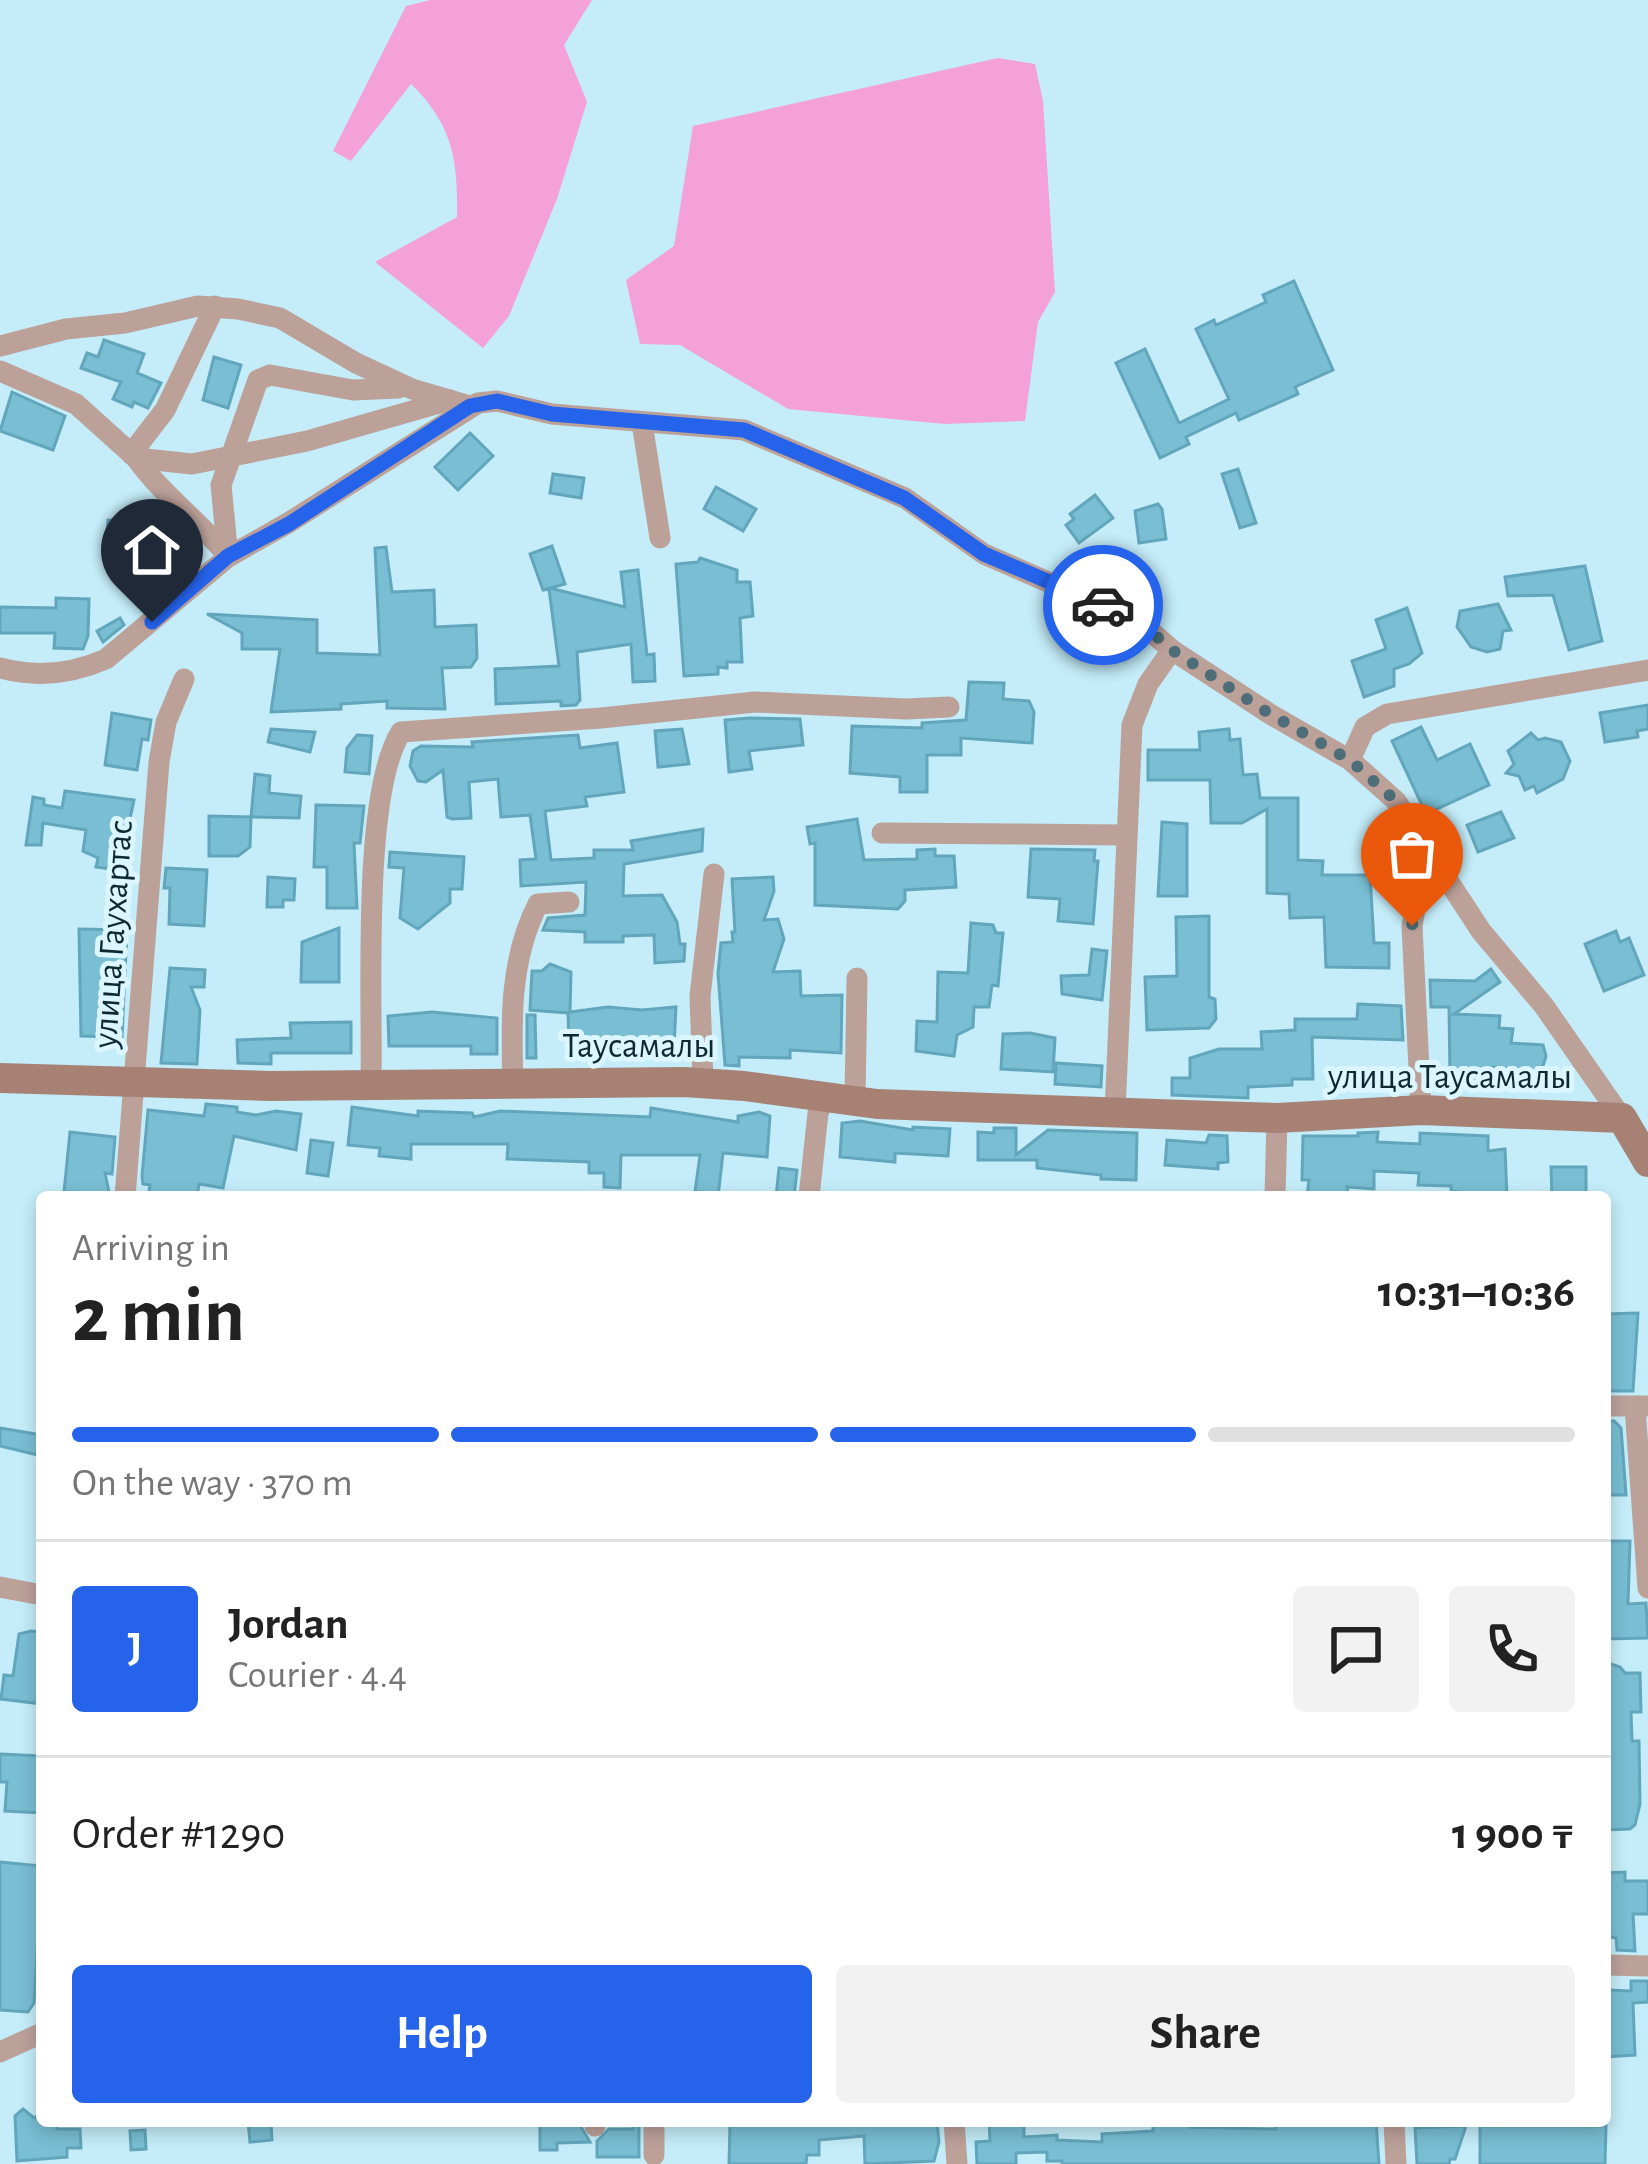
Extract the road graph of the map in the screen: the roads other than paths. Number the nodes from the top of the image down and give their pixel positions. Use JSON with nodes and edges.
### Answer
{"nodes":[{"id":1,"x":215,"y":307,"type":"junction"},
{"id":2,"x":31,"y":338,"type":"junction"},
{"id":3,"x":0,"y":346,"type":"edge"},
{"id":4,"x":0,"y":371,"type":"edge"},
{"id":5,"x":33,"y":383,"type":"junction"},
{"id":6,"x":412,"y":389,"type":"junction"},
{"id":7,"x":460,"y":403,"type":"junction"},
{"id":8,"x":642,"y":423,"type":"junction"},
{"id":9,"x":133,"y":456,"type":"junction"},
{"id":10,"x":230,"y":459,"type":"junction"},
{"id":11,"x":660,"y":538,"type":"dead end"},
{"id":12,"x":228,"y":556,"type":"junction"},
{"id":13,"x":1172,"y":650,"type":"junction"},
{"id":14,"x":0,"y":668,"type":"edge"},
{"id":15,"x":1648,"y":670,"type":"edge"},
{"id":16,"x":184,"y":680,"type":"dead end"},
{"id":17,"x":949,"y":707,"type":"dead end"},
{"id":18,"x":1350,"y":760,"type":"junction"},
{"id":19,"x":882,"y":833,"type":"dead end"},
{"id":20,"x":1126,"y":836,"type":"junction"},
{"id":21,"x":1438,"y":867,"type":"junction"},
{"id":22,"x":714,"y":874,"type":"dead end"},
{"id":23,"x":569,"y":902,"type":"dead end"},
{"id":24,"x":857,"y":978,"type":"dead end"},
{"id":25,"x":0,"y":1078,"type":"edge"},
{"id":26,"x":137,"y":1083,"type":"junction"},
{"id":27,"x":703,"y":1083,"type":"junction"},
{"id":28,"x":371,"y":1085,"type":"junction"},
{"id":29,"x":513,"y":1085,"type":"junction"},
{"id":30,"x":840,"y":1099,"type":"junction"},
{"id":31,"x":1421,"y":1110,"type":"junction"},
{"id":32,"x":1115,"y":1112,"type":"junction"},
{"id":33,"x":1276,"y":1118,"type":"junction"},
{"id":34,"x":1634,"y":1127,"type":"edge"},
{"id":35,"x":1648,"y":1162,"type":"edge"},
{"id":36,"x":126,"y":1191,"type":"edge"},
{"id":37,"x":810,"y":1191,"type":"edge"},
{"id":38,"x":1275,"y":1191,"type":"edge"},
{"id":39,"x":1641,"y":1406,"type":"edge"},
{"id":40,"x":0,"y":1587,"type":"edge"},
{"id":41,"x":1648,"y":1588,"type":"edge"},
{"id":42,"x":36,"y":1594,"type":"edge"},
{"id":43,"x":1611,"y":1965,"type":"edge"},
{"id":44,"x":1648,"y":1966,"type":"edge"},
{"id":45,"x":36,"y":2036,"type":"edge"},
{"id":46,"x":0,"y":2052,"type":"edge"},
{"id":47,"x":654,"y":2127,"type":"edge"},
{"id":48,"x":954,"y":2127,"type":"edge"},
{"id":49,"x":1394,"y":2127,"type":"edge"},
{"id":50,"x":654,"y":2155,"type":"dead end"},
{"id":51,"x":957,"y":2164,"type":"edge"},
{"id":52,"x":1396,"y":2164,"type":"edge"}],
"edges":[{"from":1,"to":2,"type":"street"},
{"from":1,"to":6,"type":"street"},
{"from":1,"to":9,"type":"street"},
{"from":2,"to":3,"type":"street"},
{"from":2,"to":5,"type":"street"},
{"from":4,"to":5,"type":"street"},
{"from":5,"to":9,"type":"street"},
{"from":6,"to":7,"type":"street"},
{"from":6,"to":10,"type":"street"},
{"from":7,"to":8,"type":"street"},
{"from":7,"to":10,"type":"street"},
{"from":7,"to":12,"type":"street"},
{"from":8,"to":11,"type":"street"},
{"from":8,"to":13,"type":"street"},
{"from":9,"to":10,"type":"street"},
{"from":9,"to":12,"type":"street"},
{"from":10,"to":12,"type":"street"},
{"from":12,"to":14,"type":"street"},
{"from":13,"to":18,"type":"street"},
{"from":13,"to":20,"type":"street"},
{"from":15,"to":18,"type":"street"},
{"from":16,"to":26,"type":"street","name":"улица Гаухартас"},
{"from":17,"to":28,"type":"street"},
{"from":18,"to":21,"type":"street"},
{"from":19,"to":20,"type":"street"},
{"from":20,"to":32,"type":"street"},
{"from":21,"to":31,"type":"street"},
{"from":21,"to":34,"type":"street"},
{"from":22,"to":27,"type":"street"},
{"from":23,"to":29,"type":"street"},
{"from":24,"to":30,"type":"street"},
{"from":25,"to":26,"type":"street","name":"Таусамалы"},
{"from":26,"to":28,"type":"street","name":"Таусамалы"},
{"from":26,"to":36,"type":"street","name":"улица Гаухартас"},
{"from":27,"to":29,"type":"street","name":"Таусамалы"},
{"from":27,"to":30,"type":"street","name":"Таусамалы"},
{"from":28,"to":29,"type":"street","name":"Таусамалы"},
{"from":30,"to":32,"type":"street","name":"Таусамалы"},
{"from":30,"to":37,"type":"street"},
{"from":31,"to":33,"type":"street","name":"улица Таусамалы"},
{"from":31,"to":34,"type":"street","name":"улица Таусамалы"},
{"from":32,"to":33,"type":"street","name":"Таусамалы"},
{"from":33,"to":38,"type":"street"},
{"from":34,"to":35,"type":"street"},
{"from":39,"to":41,"type":"street"},
{"from":40,"to":42,"type":"street"},
{"from":43,"to":44,"type":"street"},
{"from":45,"to":46,"type":"street"},
{"from":47,"to":50,"type":"street"},
{"from":48,"to":51,"type":"street"},
{"from":49,"to":52,"type":"street"}]}
